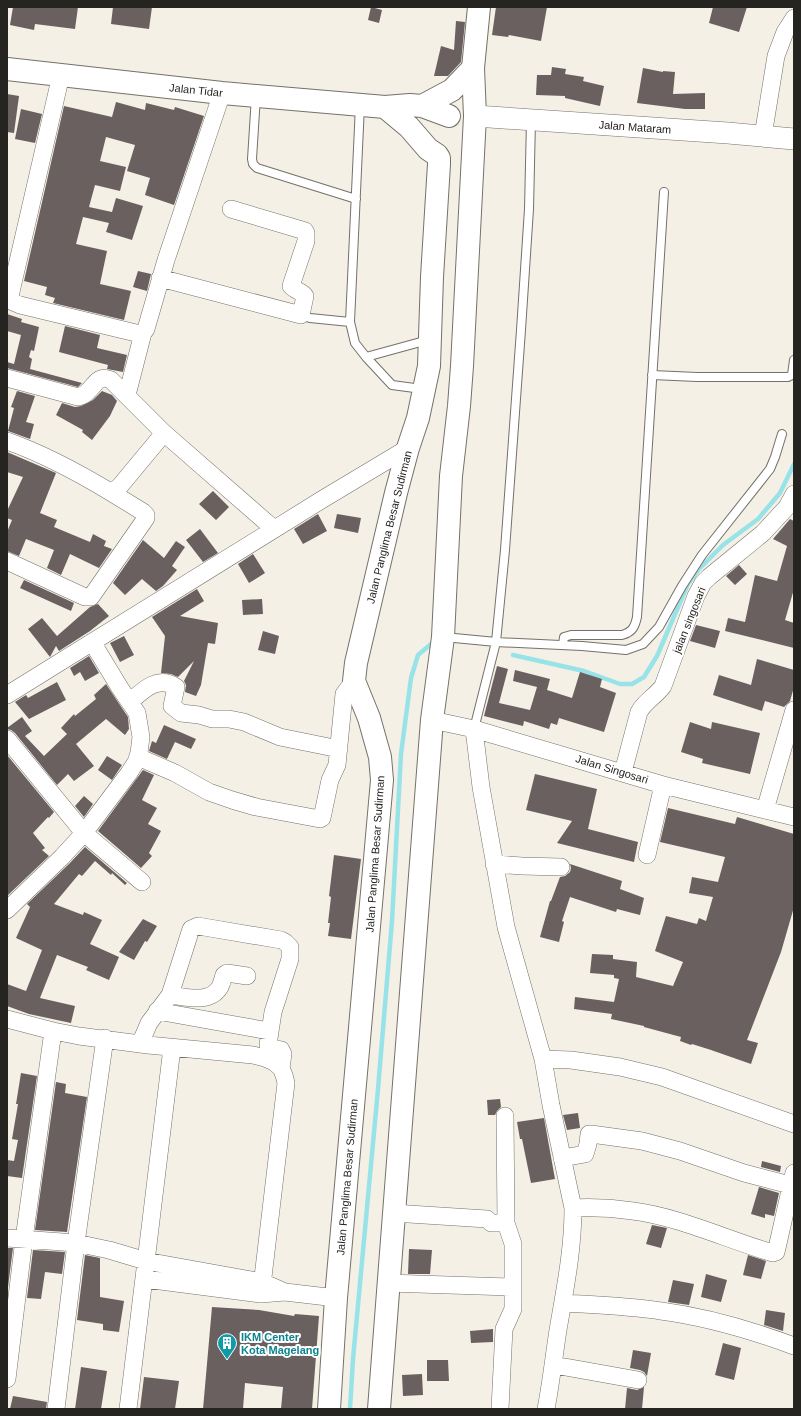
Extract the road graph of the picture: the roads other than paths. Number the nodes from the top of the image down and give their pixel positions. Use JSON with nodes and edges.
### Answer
{"nodes":[{"id":1,"x":479,"y":7,"type":"edge"},
{"id":2,"x":794,"y":18,"type":"edge"},
{"id":3,"x":473,"y":68,"type":"junction"},
{"id":4,"x":7,"y":69,"type":"edge"},
{"id":5,"x":61,"y":75,"type":"junction"},
{"id":6,"x":222,"y":93,"type":"junction"},
{"id":7,"x":256,"y":95,"type":"junction"},
{"id":8,"x":360,"y":104,"type":"junction"},
{"id":9,"x":422,"y":106,"type":"junction"},
{"id":10,"x":385,"y":107,"type":"junction"},
{"id":11,"x":449,"y":116,"type":"junction"},
{"id":12,"x":475,"y":116,"type":"junction"},
{"id":13,"x":531,"y":119,"type":"junction"},
{"id":14,"x":763,"y":136,"type":"junction"},
{"id":15,"x":794,"y":139,"type":"edge"},
{"id":16,"x":428,"y":149,"type":"junction"},
{"id":17,"x":664,"y":192,"type":"dead end"},
{"id":18,"x":356,"y":200,"type":"junction"},
{"id":19,"x":231,"y":209,"type":"dead end"},
{"id":20,"x":160,"y":278,"type":"junction"},
{"id":21,"x":301,"y":315,"type":"junction"},
{"id":22,"x":350,"y":322,"type":"junction"},
{"id":23,"x":143,"y":333,"type":"junction"},
{"id":24,"x":430,"y":340,"type":"junction"},
{"id":25,"x":366,"y":357,"type":"junction"},
{"id":26,"x":794,"y":360,"type":"edge"},
{"id":27,"x":652,"y":375,"type":"junction"},
{"id":28,"x":7,"y":378,"type":"edge"},
{"id":29,"x":424,"y":390,"type":"junction"},
{"id":30,"x":127,"y":395,"type":"junction"},
{"id":31,"x":164,"y":432,"type":"junction"},
{"id":32,"x":782,"y":434,"type":"dead end"},
{"id":33,"x":7,"y":441,"type":"edge"},
{"id":34,"x":408,"y":448,"type":"junction"},
{"id":35,"x":112,"y":493,"type":"junction"},
{"id":36,"x":794,"y":494,"type":"edge"},
{"id":37,"x":274,"y":529,"type":"junction"},
{"id":38,"x":7,"y":561,"type":"edge"},
{"id":39,"x":444,"y":637,"type":"junction"},
{"id":40,"x":92,"y":642,"type":"junction"},
{"id":41,"x":496,"y":642,"type":"junction"},
{"id":42,"x":563,"y":645,"type":"junction"},
{"id":43,"x":354,"y":681,"type":"junction"},
{"id":44,"x":7,"y":695,"type":"edge"},
{"id":45,"x":130,"y":702,"type":"junction"},
{"id":46,"x":794,"y":710,"type":"edge"},
{"id":47,"x":432,"y":720,"type":"junction"},
{"id":48,"x":474,"y":729,"type":"junction"},
{"id":49,"x":7,"y":739,"type":"edge"},
{"id":50,"x":338,"y":749,"type":"junction"},
{"id":51,"x":138,"y":757,"type":"junction"},
{"id":52,"x":624,"y":772,"type":"junction"},
{"id":53,"x":663,"y":785,"type":"junction"},
{"id":54,"x":765,"y":810,"type":"junction"},
{"id":55,"x":794,"y":817,"type":"edge"},
{"id":56,"x":84,"y":833,"type":"junction"},
{"id":57,"x":647,"y":855,"type":"dead end"},
{"id":58,"x":494,"y":864,"type":"junction"},
{"id":59,"x":561,"y":866,"type":"dead end"},
{"id":60,"x":142,"y":882,"type":"dead end"},
{"id":61,"x":7,"y":910,"type":"edge"},
{"id":62,"x":247,"y":976,"type":"dead end"},
{"id":63,"x":170,"y":995,"type":"junction"},
{"id":64,"x":157,"y":1011,"type":"junction"},
{"id":65,"x":7,"y":1019,"type":"edge"},
{"id":66,"x":53,"y":1031,"type":"junction"},
{"id":67,"x":269,"y":1031,"type":"junction"},
{"id":68,"x":105,"y":1038,"type":"junction"},
{"id":69,"x":140,"y":1044,"type":"junction"},
{"id":70,"x":172,"y":1048,"type":"junction"},
{"id":71,"x":543,"y":1059,"type":"junction"},
{"id":72,"x":281,"y":1068,"type":"junction"},
{"id":73,"x":504,"y":1116,"type":"dead end"},
{"id":74,"x":794,"y":1124,"type":"edge"},
{"id":75,"x":562,"y":1158,"type":"junction"},
{"id":76,"x":792,"y":1179,"type":"edge"},
{"id":77,"x":573,"y":1208,"type":"junction"},
{"id":78,"x":393,"y":1213,"type":"junction"},
{"id":79,"x":506,"y":1223,"type":"junction"},
{"id":80,"x":7,"y":1238,"type":"edge"},
{"id":81,"x":24,"y":1239,"type":"junction"},
{"id":82,"x":76,"y":1243,"type":"junction"},
{"id":83,"x":146,"y":1261,"type":"junction"},
{"id":84,"x":145,"y":1279,"type":"junction"},
{"id":85,"x":388,"y":1283,"type":"junction"},
{"id":86,"x":513,"y":1287,"type":"junction"},
{"id":87,"x":262,"y":1288,"type":"junction"},
{"id":88,"x":336,"y":1298,"type":"junction"},
{"id":89,"x":563,"y":1303,"type":"junction"},
{"id":90,"x":794,"y":1346,"type":"edge"},
{"id":91,"x":554,"y":1365,"type":"junction"},
{"id":92,"x":7,"y":1379,"type":"edge"},
{"id":93,"x":638,"y":1380,"type":"dead end"},
{"id":94,"x":56,"y":1409,"type":"edge"},
{"id":95,"x":128,"y":1409,"type":"edge"},
{"id":96,"x":329,"y":1409,"type":"edge"},
{"id":97,"x":379,"y":1409,"type":"edge"},
{"id":98,"x":500,"y":1409,"type":"edge"},
{"id":99,"x":546,"y":1409,"type":"edge"}],
"edges":[{"from":1,"to":3,"type":"main road"},
{"from":2,"to":14,"type":"street"},
{"from":3,"to":9,"type":"main road"},
{"from":3,"to":12,"type":"main road"},
{"from":4,"to":5,"type":"main road","name":"Jalan Tidar"},
{"from":5,"to":6,"type":"main road","name":"Jalan Tidar"},
{"from":5,"to":23,"type":"street"},
{"from":6,"to":7,"type":"main road","name":"Jalan Tidar"},
{"from":6,"to":20,"type":"street"},
{"from":7,"to":8,"type":"main road","name":"Jalan Tidar"},
{"from":7,"to":18,"type":"lane"},
{"from":8,"to":10,"type":"main road","name":"Jalan Tidar"},
{"from":8,"to":18,"type":"lane"},
{"from":9,"to":10,"type":"main road","name":"Jalan Tidar"},
{"from":9,"to":11,"type":"main road"},
{"from":10,"to":16,"type":"main road"},
{"from":11,"to":12,"type":"main road"},
{"from":11,"to":16,"type":"main road"},
{"from":12,"to":13,"type":"street","name":"Jalan Mataram"},
{"from":12,"to":39,"type":"main road"},
{"from":13,"to":14,"type":"street","name":"Jalan Mataram"},
{"from":13,"to":41,"type":"lane"},
{"from":14,"to":15,"type":"street","name":"Jalan Mataram"},
{"from":16,"to":24,"type":"main road","name":"Jalan Panglima Besar Sudirman"},
{"from":17,"to":27,"type":"lane"},
{"from":18,"to":22,"type":"lane"},
{"from":19,"to":21,"type":"street"},
{"from":20,"to":21,"type":"street"},
{"from":20,"to":23,"type":"street"},
{"from":21,"to":22,"type":"lane"},
{"from":22,"to":25,"type":"lane"},
{"from":23,"to":30,"type":"street"},
{"from":24,"to":25,"type":"lane"},
{"from":24,"to":29,"type":"main road","name":"Jalan Panglima Besar Sudirman"},
{"from":25,"to":29,"type":"lane"},
{"from":26,"to":27,"type":"lane"},
{"from":27,"to":42,"type":"lane"},
{"from":28,"to":30,"type":"street"},
{"from":29,"to":34,"type":"main road","name":"Jalan Panglima Besar Sudirman"},
{"from":30,"to":31,"type":"street"},
{"from":31,"to":35,"type":"street"},
{"from":31,"to":37,"type":"street"},
{"from":32,"to":42,"type":"lane"},
{"from":33,"to":35,"type":"street"},
{"from":34,"to":37,"type":"street"},
{"from":34,"to":43,"type":"main road","name":"Jalan Panglima Besar Sudirman"},
{"from":35,"to":38,"type":"street"},
{"from":36,"to":52,"type":"street","name":"jalan singosari"},
{"from":37,"to":40,"type":"street"},
{"from":39,"to":41,"type":"lane"},
{"from":39,"to":47,"type":"main road"},
{"from":40,"to":44,"type":"street"},
{"from":40,"to":45,"type":"street"},
{"from":41,"to":42,"type":"lane"},
{"from":41,"to":48,"type":"lane"},
{"from":43,"to":50,"type":"street"},
{"from":43,"to":88,"type":"main road","name":"Jalan Panglima Besar Sudirman"},
{"from":45,"to":50,"type":"street"},
{"from":45,"to":51,"type":"street"},
{"from":46,"to":54,"type":"street"},
{"from":47,"to":48,"type":"street","name":"Jalan Singosari"},
{"from":47,"to":78,"type":"main road"},
{"from":48,"to":52,"type":"street","name":"Jalan Singosari"},
{"from":48,"to":58,"type":"street"},
{"from":49,"to":56,"type":"street"},
{"from":50,"to":51,"type":"street"},
{"from":51,"to":56,"type":"street"},
{"from":52,"to":53,"type":"street","name":"Jalan Singosari"},
{"from":53,"to":54,"type":"street","name":"Jalan Singosari"},
{"from":53,"to":57,"type":"street"},
{"from":54,"to":55,"type":"street","name":"Jalan Singosari"},
{"from":56,"to":60,"type":"street"},
{"from":56,"to":61,"type":"street"},
{"from":58,"to":59,"type":"street"},
{"from":58,"to":71,"type":"street"},
{"from":62,"to":63,"type":"street"},
{"from":63,"to":64,"type":"street"},
{"from":63,"to":67,"type":"street"},
{"from":64,"to":67,"type":"street"},
{"from":64,"to":69,"type":"street"},
{"from":65,"to":66,"type":"street"},
{"from":66,"to":68,"type":"street"},
{"from":66,"to":81,"type":"street"},
{"from":67,"to":72,"type":"street"},
{"from":68,"to":69,"type":"street"},
{"from":68,"to":82,"type":"street"},
{"from":69,"to":70,"type":"street"},
{"from":70,"to":72,"type":"street"},
{"from":70,"to":83,"type":"street"},
{"from":71,"to":74,"type":"street"},
{"from":71,"to":75,"type":"street"},
{"from":72,"to":87,"type":"street"},
{"from":73,"to":79,"type":"street"},
{"from":75,"to":76,"type":"street"},
{"from":75,"to":77,"type":"street"},
{"from":76,"to":77,"type":"street"},
{"from":77,"to":89,"type":"street"},
{"from":78,"to":79,"type":"street"},
{"from":78,"to":85,"type":"main road"},
{"from":79,"to":86,"type":"street"},
{"from":80,"to":81,"type":"street"},
{"from":81,"to":82,"type":"street"},
{"from":81,"to":92,"type":"street"},
{"from":82,"to":83,"type":"street"},
{"from":82,"to":94,"type":"street"},
{"from":83,"to":84,"type":"street"},
{"from":83,"to":87,"type":"street"},
{"from":84,"to":87,"type":"street"},
{"from":84,"to":95,"type":"street"},
{"from":85,"to":86,"type":"street"},
{"from":85,"to":97,"type":"main road"},
{"from":86,"to":98,"type":"street"},
{"from":87,"to":88,"type":"street"},
{"from":88,"to":96,"type":"main road","name":"Jalan Panglima Besar Sudirman"},
{"from":89,"to":90,"type":"street"},
{"from":89,"to":91,"type":"street"},
{"from":91,"to":93,"type":"street"},
{"from":91,"to":99,"type":"street"}]}
